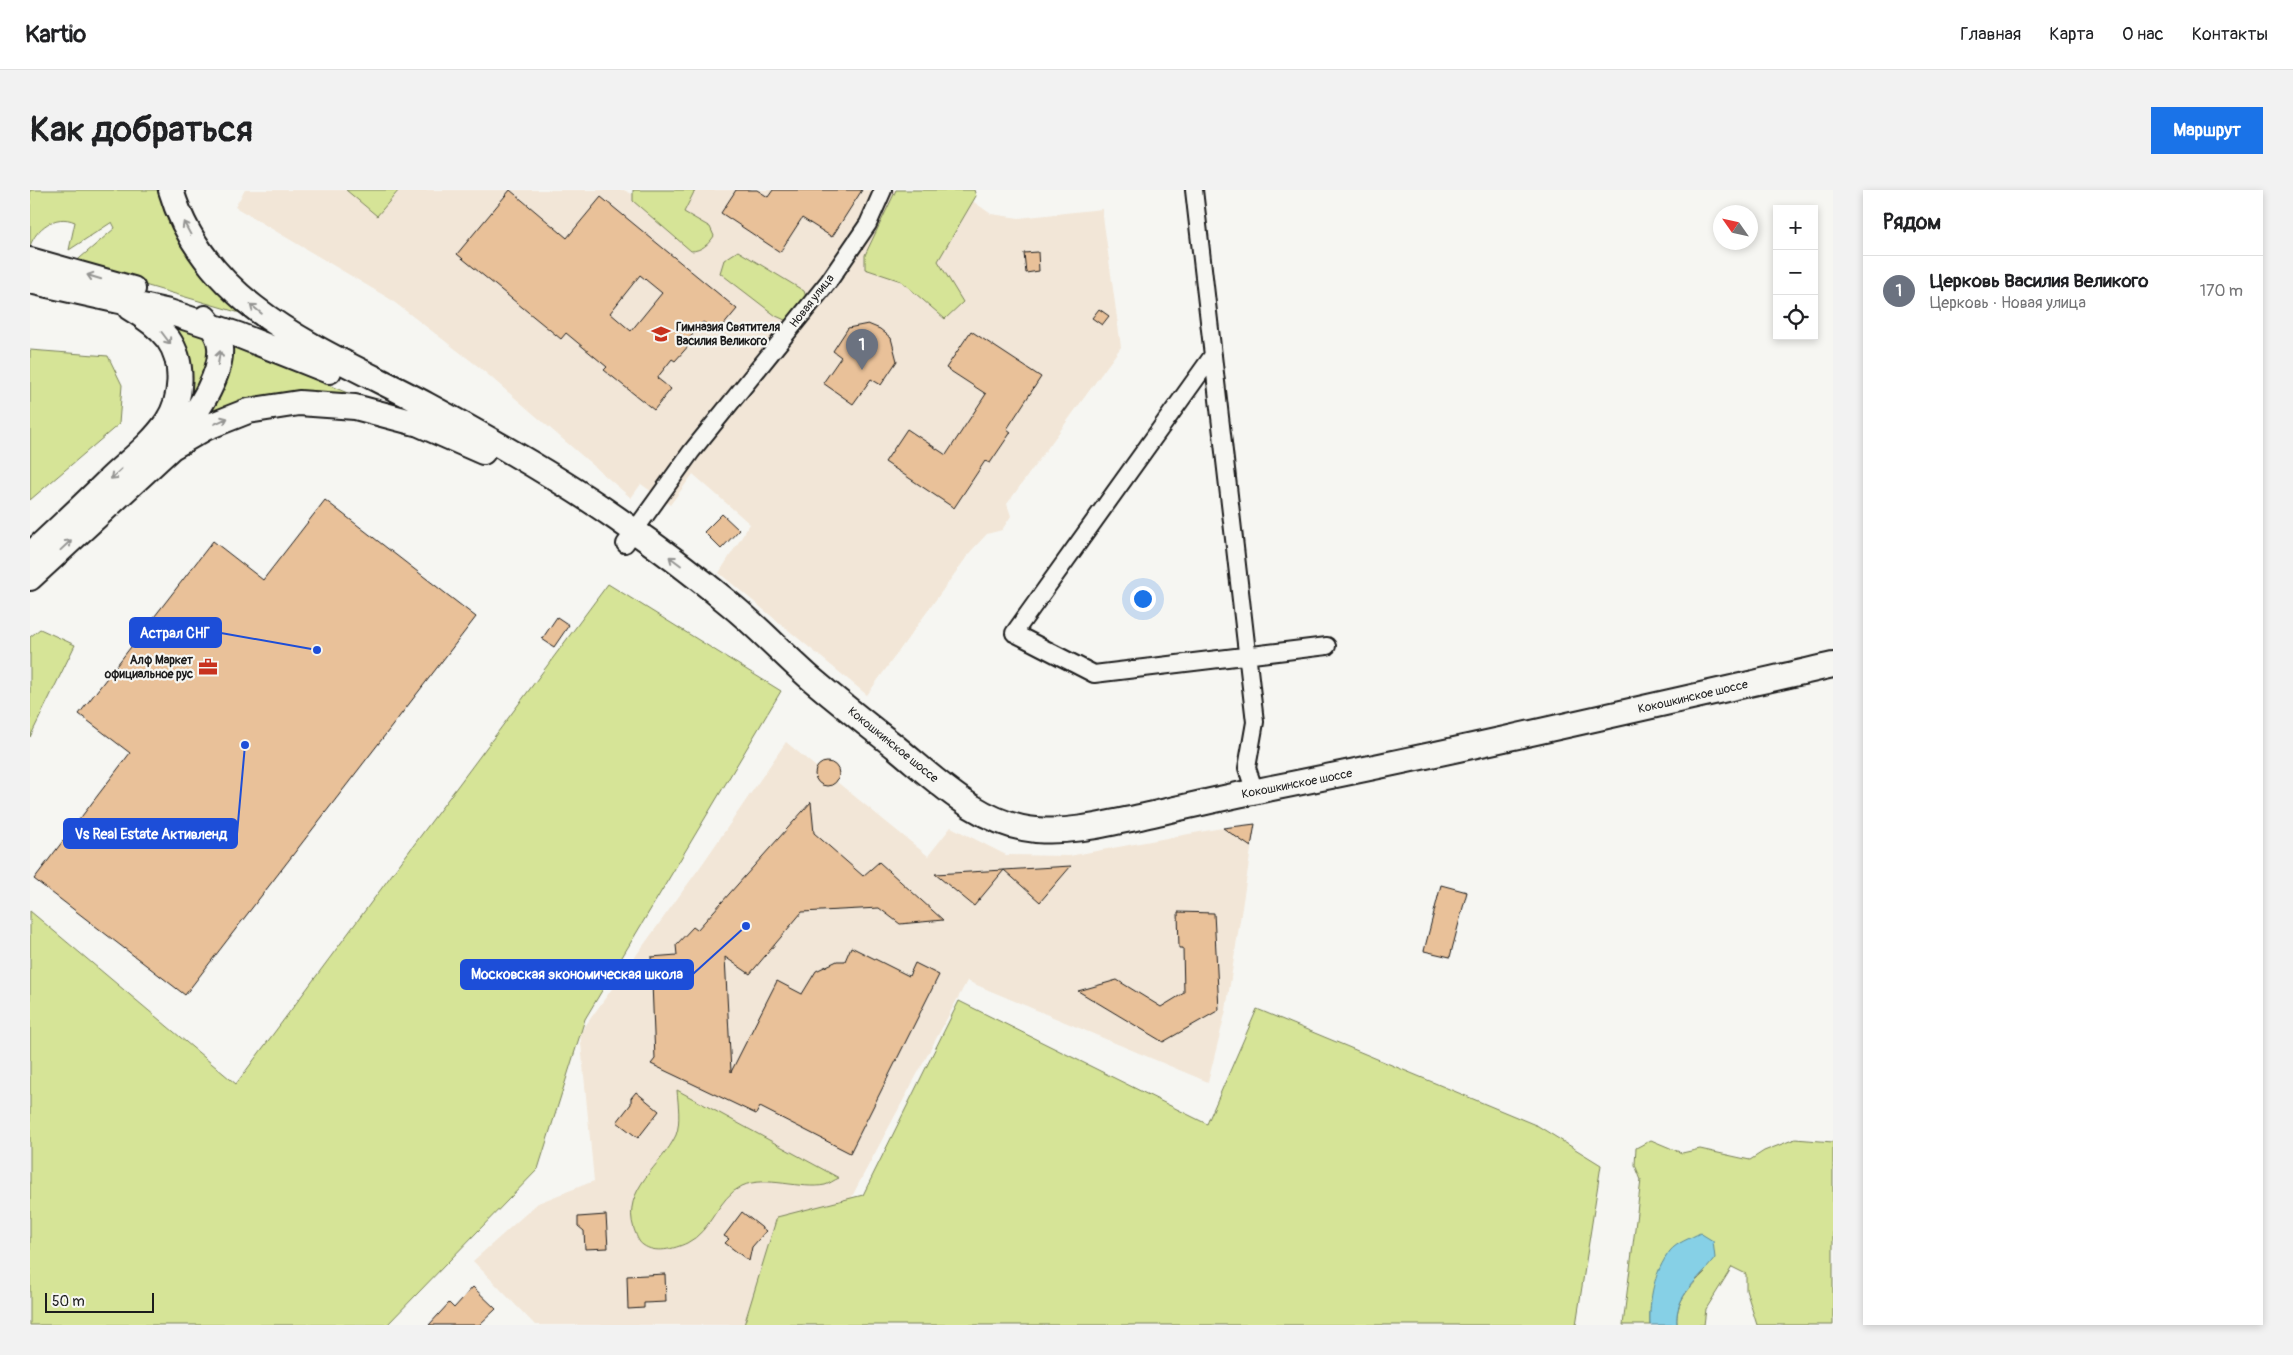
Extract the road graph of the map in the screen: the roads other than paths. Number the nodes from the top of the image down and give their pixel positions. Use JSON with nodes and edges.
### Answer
{"nodes":[{"id":1,"x":171,"y":190,"type":"edge"},
{"id":2,"x":884,"y":190,"type":"edge"},
{"id":3,"x":1194,"y":190,"type":"edge"},
{"id":4,"x":30,"y":260,"type":"edge"},
{"id":5,"x":49,"y":278,"type":"edge"},
{"id":6,"x":113,"y":299,"type":"junction"},
{"id":7,"x":191,"y":308,"type":"junction"},
{"id":8,"x":211,"y":326,"type":"junction"},
{"id":9,"x":1213,"y":355,"type":"junction"},
{"id":10,"x":373,"y":379,"type":"junction"},
{"id":11,"x":172,"y":447,"type":"junction"},
{"id":12,"x":483,"y":452,"type":"junction"},
{"id":13,"x":630,"y":538,"type":"junction"},
{"id":14,"x":30,"y":555,"type":"edge"},
{"id":15,"x":30,"y":578,"type":"edge"},
{"id":16,"x":1327,"y":646,"type":"dead end"},
{"id":17,"x":1247,"y":656,"type":"junction"},
{"id":18,"x":1833,"y":665,"type":"edge"},
{"id":19,"x":1255,"y":792,"type":"junction"}],
"edges":[{"from":10,"to":1,"type":"main road","one_way":true},
{"from":2,"to":13,"type":"street","name":"Новая улица"},
{"from":3,"to":9,"type":"street"},
{"from":4,"to":5,"type":"main road"},
{"from":5,"to":6,"type":"main road"},
{"from":7,"to":5,"type":"main road","one_way":true},
{"from":6,"to":8,"type":"main road"},
{"from":6,"to":14,"type":"main road","one_way":true},
{"from":7,"to":8,"type":"main road"},
{"from":7,"to":10,"type":"main road"},
{"from":11,"to":8,"type":"main road","one_way":true},
{"from":8,"to":12,"type":"main road"},
{"from":9,"to":17,"type":"street"},
{"from":9,"to":17,"type":"street"},
{"from":10,"to":13,"type":"main road"},
{"from":11,"to":12,"type":"main road","one_way":true},
{"from":15,"to":11,"type":"main road","one_way":true},
{"from":12,"to":13,"type":"main road"},
{"from":13,"to":19,"type":"main road","name":"Кокошкинское шоссе"},
{"from":16,"to":17,"type":"street"},
{"from":17,"to":19,"type":"street"},
{"from":18,"to":19,"type":"main road","name":"Кокошкинское шоссе"}]}
